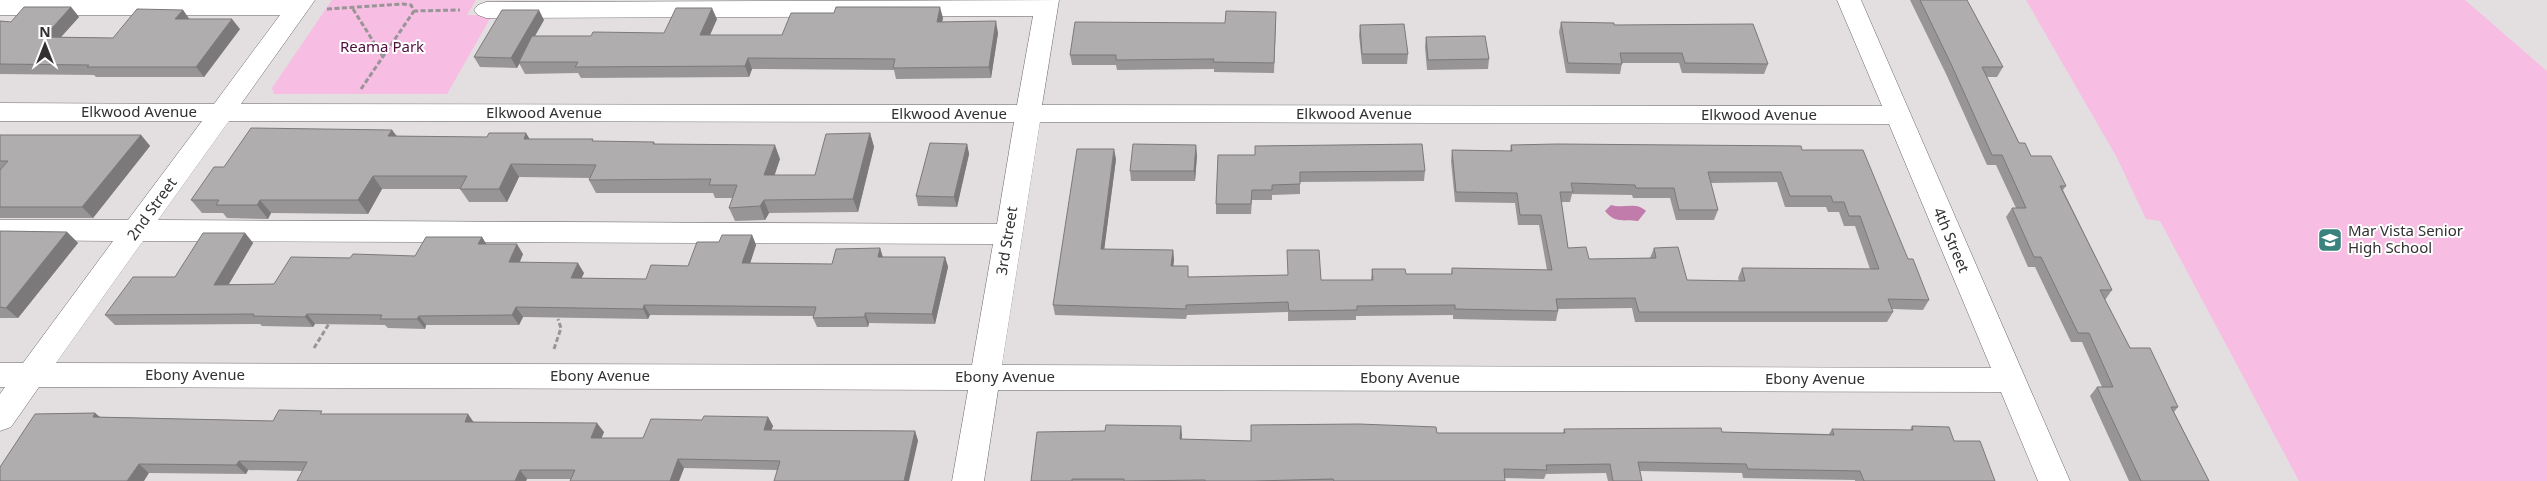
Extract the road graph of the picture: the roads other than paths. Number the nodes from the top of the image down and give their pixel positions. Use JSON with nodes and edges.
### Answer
{"nodes":[{"id":1,"x":1849,"y":0,"type":"edge"},
{"id":2,"x":1046,"y":4,"type":"edge"},
{"id":3,"x":307,"y":5,"type":"edge"},
{"id":4,"x":489,"y":5,"type":"edge"},
{"id":5,"x":0,"y":7,"type":"edge"},
{"id":6,"x":0,"y":112,"type":"edge"},
{"id":7,"x":222,"y":113,"type":"junction"},
{"id":8,"x":1028,"y":114,"type":"junction"},
{"id":9,"x":1898,"y":115,"type":"junction"},
{"id":10,"x":0,"y":230,"type":"edge"},
{"id":11,"x":137,"y":230,"type":"junction"},
{"id":12,"x":1009,"y":234,"type":"junction"},
{"id":13,"x":0,"y":374,"type":"edge"},
{"id":14,"x":31,"y":375,"type":"junction"},
{"id":15,"x":985,"y":377,"type":"junction"},
{"id":16,"x":2011,"y":380,"type":"junction"},
{"id":17,"x":0,"y":418,"type":"edge"},
{"id":18,"x":968,"y":481,"type":"edge"},
{"id":19,"x":2054,"y":481,"type":"edge"}],
"edges":[{"from":1,"to":9,"type":"street","name":"4th Street"},
{"from":2,"to":4,"type":"street"},
{"from":2,"to":8,"type":"street","name":"3rd Street"},
{"from":3,"to":5,"type":"street"},
{"from":3,"to":7,"type":"street","name":"2nd Street"},
{"from":6,"to":7,"type":"street","name":"Elkwood Avenue"},
{"from":7,"to":8,"type":"street","name":"Elkwood Avenue"},
{"from":7,"to":11,"type":"street","name":"2nd Street"},
{"from":8,"to":9,"type":"street","name":"Elkwood Avenue"},
{"from":8,"to":12,"type":"street","name":"3rd Street"},
{"from":9,"to":16,"type":"street","name":"4th Street"},
{"from":10,"to":11,"type":"street"},
{"from":11,"to":12,"type":"street"},
{"from":11,"to":14,"type":"street","name":"2nd Street"},
{"from":12,"to":15,"type":"street","name":"3rd Street"},
{"from":13,"to":14,"type":"street","name":"Ebony Avenue"},
{"from":14,"to":15,"type":"street","name":"Ebony Avenue"},
{"from":14,"to":17,"type":"street","name":"2nd Street"},
{"from":15,"to":16,"type":"street","name":"Ebony Avenue"},
{"from":15,"to":18,"type":"street","name":"3rd Street"},
{"from":16,"to":19,"type":"street","name":"4th Street"}]}
